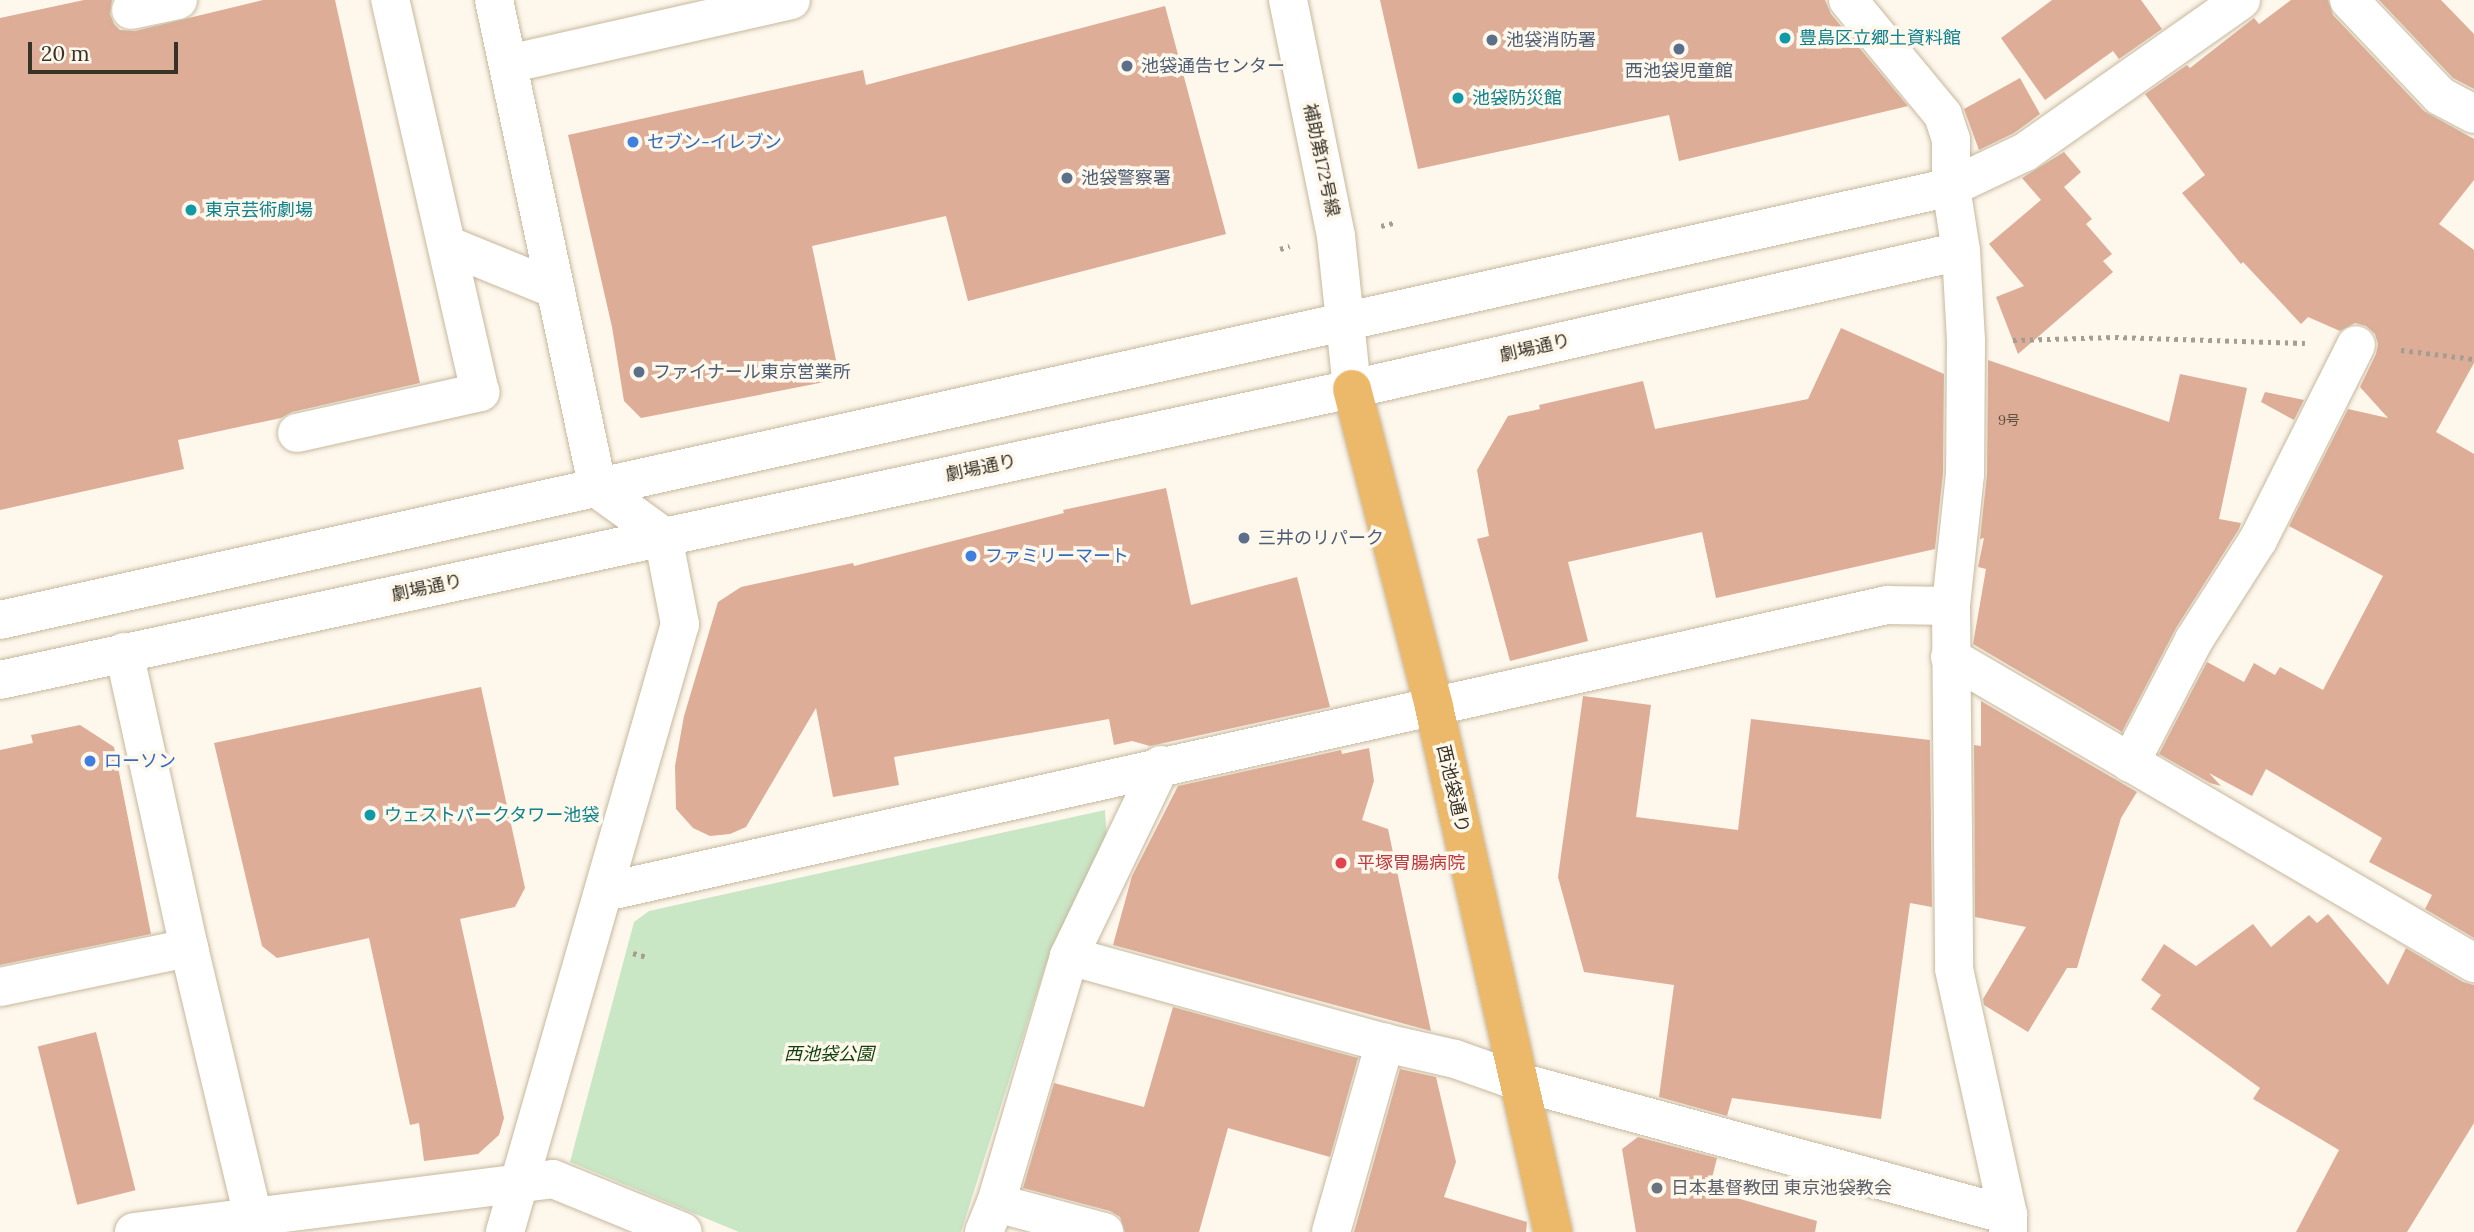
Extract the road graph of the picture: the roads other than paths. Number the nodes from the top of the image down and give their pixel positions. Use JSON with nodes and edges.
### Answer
{"nodes":[{"id":1,"x":178,"y":0,"type":"edge"},
{"id":2,"x":390,"y":0,"type":"edge"},
{"id":3,"x":494,"y":0,"type":"edge"},
{"id":4,"x":791,"y":0,"type":"edge"},
{"id":5,"x":1288,"y":0,"type":"edge"},
{"id":6,"x":1848,"y":0,"type":"edge"},
{"id":7,"x":2241,"y":0,"type":"edge"},
{"id":8,"x":2349,"y":0,"type":"edge"},
{"id":9,"x":131,"y":10,"type":"dead end"},
{"id":10,"x":508,"y":64,"type":"junction"},
{"id":11,"x":2474,"y":114,"type":"edge"},
{"id":12,"x":1951,"y":187,"type":"junction"},
{"id":13,"x":447,"y":245,"type":"junction"},
{"id":14,"x":1961,"y":251,"type":"junction"},
{"id":15,"x":555,"y":289,"type":"junction"},
{"id":16,"x":1345,"y":321,"type":"junction"},
{"id":17,"x":2356,"y":345,"type":"road end"},
{"id":18,"x":1352,"y":388,"type":"junction"},
{"id":19,"x":297,"y":433,"type":"dead end"},
{"id":20,"x":598,"y":489,"type":"junction"},
{"id":21,"x":663,"y":536,"type":"junction"},
{"id":22,"x":1951,"y":606,"type":"junction"},
{"id":23,"x":0,"y":620,"type":"edge"},
{"id":24,"x":124,"y":652,"type":"junction"},
{"id":25,"x":1950,"y":657,"type":"junction"},
{"id":26,"x":0,"y":680,"type":"edge"},
{"id":27,"x":1434,"y":707,"type":"junction"},
{"id":28,"x":2130,"y":763,"type":"junction"},
{"id":29,"x":1161,"y":765,"type":"junction"},
{"id":30,"x":605,"y":891,"type":"junction"},
{"id":31,"x":188,"y":948,"type":"junction"},
{"id":32,"x":1069,"y":956,"type":"junction"},
{"id":33,"x":2474,"y":962,"type":"edge"},
{"id":34,"x":0,"y":987,"type":"edge"},
{"id":35,"x":1385,"y":1043,"type":"junction"},
{"id":36,"x":1520,"y":1082,"type":"junction"},
{"id":37,"x":520,"y":1183,"type":"junction"},
{"id":38,"x":253,"y":1217,"type":"junction"},
{"id":39,"x":990,"y":1217,"type":"edge"},
{"id":40,"x":2008,"y":1224,"type":"edge"},
{"id":41,"x":134,"y":1232,"type":"edge"},
{"id":42,"x":505,"y":1232,"type":"edge"},
{"id":43,"x":683,"y":1232,"type":"edge"},
{"id":44,"x":1104,"y":1232,"type":"edge"},
{"id":45,"x":1331,"y":1232,"type":"edge"},
{"id":46,"x":1553,"y":1232,"type":"edge"}],
"edges":[{"from":1,"to":9,"type":"street"},
{"from":2,"to":13,"type":"street"},
{"from":3,"to":10,"type":"street"},
{"from":4,"to":10,"type":"street"},
{"from":5,"to":16,"type":"street","name":"補助第172号線"},
{"from":6,"to":12,"type":"street"},
{"from":7,"to":12,"type":"street"},
{"from":8,"to":11,"type":"street"},
{"from":10,"to":15,"type":"street"},
{"from":12,"to":14,"type":"street"},
{"from":12,"to":16,"type":"street"},
{"from":13,"to":15,"type":"street"},
{"from":13,"to":19,"type":"street"},
{"from":14,"to":18,"type":"street","name":"劇場通り"},
{"from":14,"to":22,"type":"street"},
{"from":15,"to":20,"type":"street"},
{"from":16,"to":18,"type":"street","name":"補助第172号線"},
{"from":16,"to":20,"type":"street"},
{"from":17,"to":28,"type":"street"},
{"from":18,"to":21,"type":"street","name":"劇場通り"},
{"from":18,"to":27,"type":"main road","name":"西池袋通り"},
{"from":20,"to":21,"type":"street"},
{"from":20,"to":23,"type":"street"},
{"from":21,"to":24,"type":"street","name":"劇場通り"},
{"from":21,"to":30,"type":"street"},
{"from":22,"to":25,"type":"street"},
{"from":22,"to":27,"type":"street"},
{"from":24,"to":26,"type":"street","name":"劇場通り"},
{"from":24,"to":31,"type":"street"},
{"from":25,"to":28,"type":"street"},
{"from":25,"to":40,"type":"street"},
{"from":27,"to":29,"type":"street"},
{"from":27,"to":36,"type":"main road","name":"西池袋通り"},
{"from":28,"to":33,"type":"street"},
{"from":29,"to":30,"type":"street"},
{"from":29,"to":32,"type":"street"},
{"from":30,"to":37,"type":"street"},
{"from":31,"to":34,"type":"street"},
{"from":31,"to":38,"type":"street"},
{"from":32,"to":35,"type":"street"},
{"from":32,"to":39,"type":"street"},
{"from":35,"to":36,"type":"street"},
{"from":35,"to":45,"type":"street"},
{"from":36,"to":40,"type":"street"},
{"from":36,"to":46,"type":"main road","name":"西池袋通り"},
{"from":37,"to":38,"type":"street"},
{"from":37,"to":42,"type":"street"},
{"from":37,"to":43,"type":"street"},
{"from":38,"to":41,"type":"street"},
{"from":39,"to":44,"type":"street"}]}
